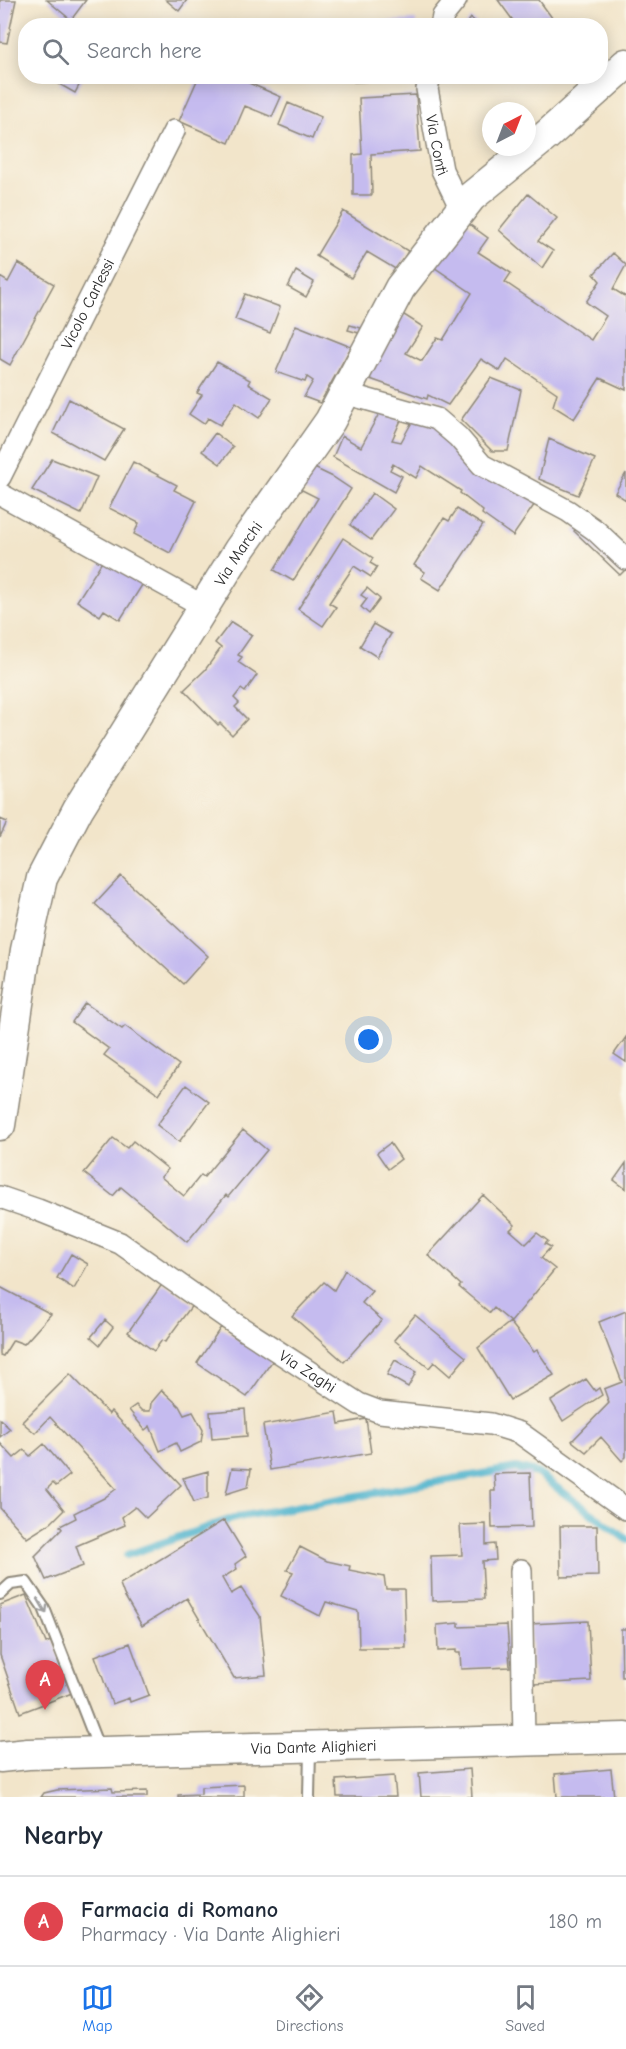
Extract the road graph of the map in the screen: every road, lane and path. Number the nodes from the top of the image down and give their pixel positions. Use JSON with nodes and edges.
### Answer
{"nodes":[{"id":1,"x":456,"y":0,"type":"edge"},
{"id":2,"x":443,"y":18,"type":"edge"},
{"id":3,"x":626,"y":64,"type":"edge"},
{"id":4,"x":608,"y":80,"type":"edge"},
{"id":5,"x":428,"y":84,"type":"edge"},
{"id":6,"x":604,"y":84,"type":"edge"},
{"id":7,"x":174,"y":131,"type":"dead end"},
{"id":8,"x":461,"y":209,"type":"junction"},
{"id":9,"x":344,"y":393,"type":"junction"},
{"id":10,"x":0,"y":477,"type":"edge"},
{"id":11,"x":0,"y":494,"type":"edge"},
{"id":12,"x":626,"y":558,"type":"edge"},
{"id":13,"x":203,"y":606,"type":"junction"},
{"id":14,"x":0,"y":1125,"type":"edge"},
{"id":15,"x":0,"y":1197,"type":"edge"},
{"id":16,"x":626,"y":1509,"type":"edge"},
{"id":17,"x":522,"y":1570,"type":"dead end"},
{"id":18,"x":0,"y":1594,"type":"edge"},
{"id":19,"x":626,"y":1738,"type":"edge"},
{"id":20,"x":524,"y":1741,"type":"junction"},
{"id":21,"x":310,"y":1747,"type":"junction"},
{"id":22,"x":101,"y":1752,"type":"junction"},
{"id":23,"x":0,"y":1757,"type":"edge"},
{"id":24,"x":309,"y":1797,"type":"edge"}],
"edges":[{"from":1,"to":2,"type":"street"},
{"from":3,"to":4,"type":"main road","name":"Via Marchi"},
{"from":5,"to":8,"type":"street","name":"Via Conti"},
{"from":6,"to":8,"type":"main road","name":"Via Marchi"},
{"from":7,"to":10,"type":"street","name":"Vicolo Carlessi"},
{"from":8,"to":9,"type":"main road","name":"Via Marchi"},
{"from":9,"to":12,"type":"street"},
{"from":9,"to":13,"type":"main road","name":"Via Marchi"},
{"from":11,"to":13,"type":"street"},
{"from":13,"to":14,"type":"main road","name":"Via Marchi"},
{"from":15,"to":16,"type":"street","name":"Via Zaghi"},
{"from":17,"to":20,"type":"street"},
{"from":18,"to":22,"type":"lane","one_way":true},
{"from":19,"to":20,"type":"main road","name":"Via Dante Alighieri"},
{"from":20,"to":21,"type":"main road","name":"Via Dante Alighieri"},
{"from":21,"to":22,"type":"main road","name":"Via Dante Alighieri"},
{"from":21,"to":24,"type":"lane"},
{"from":22,"to":23,"type":"main road","name":"Via Dante Alighieri"}]}
